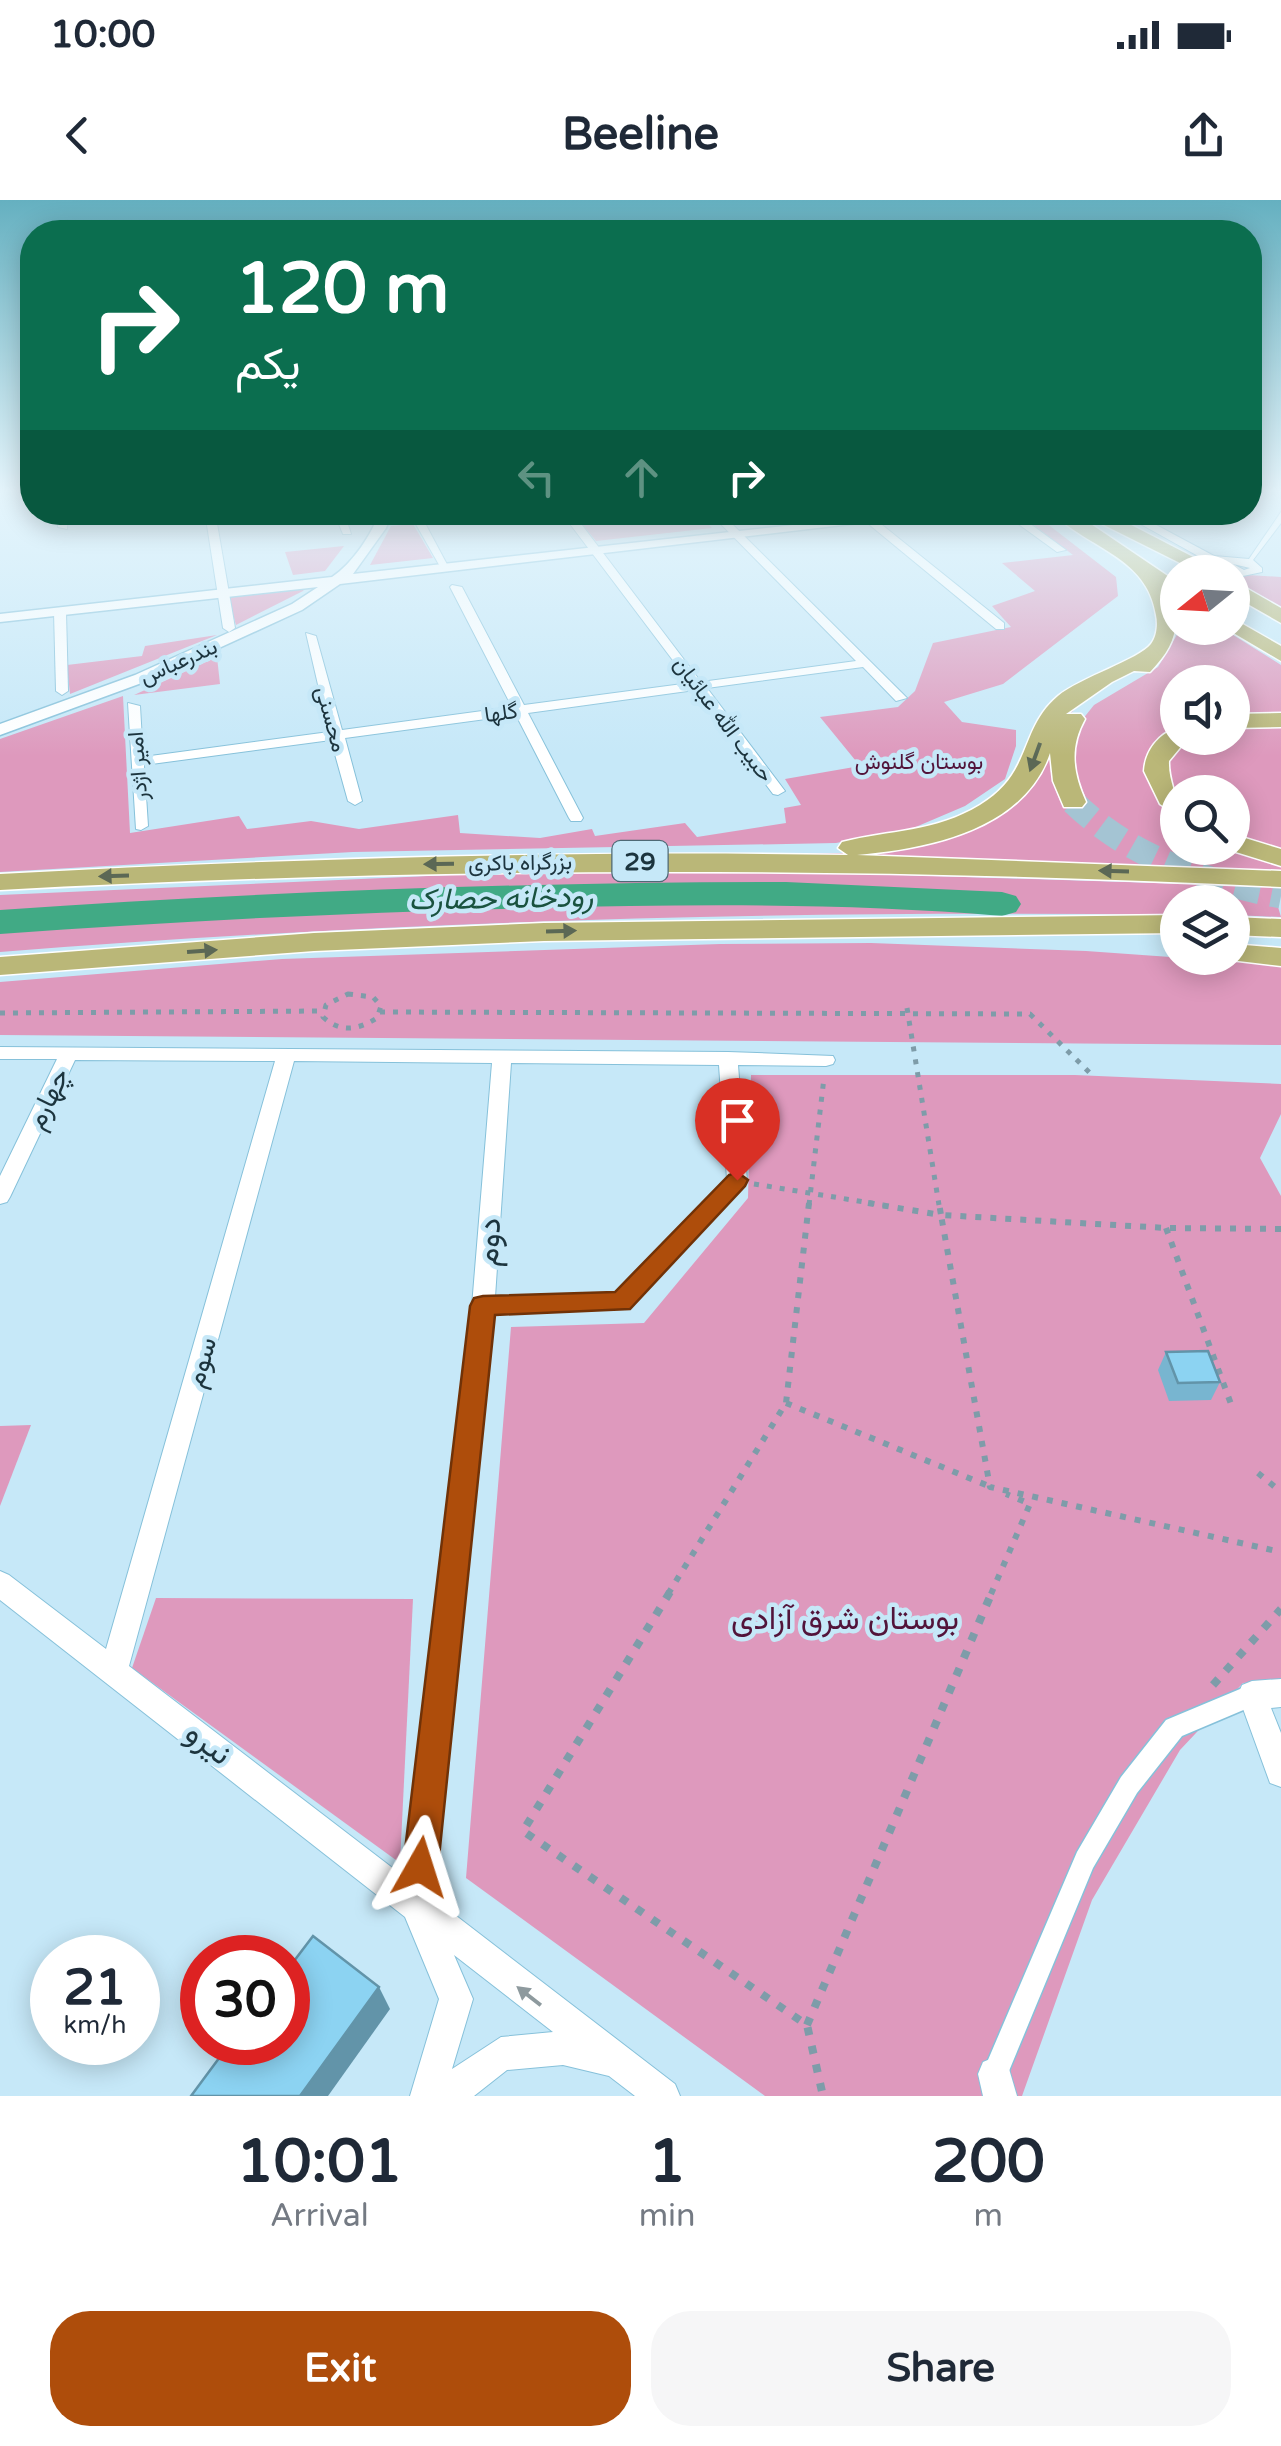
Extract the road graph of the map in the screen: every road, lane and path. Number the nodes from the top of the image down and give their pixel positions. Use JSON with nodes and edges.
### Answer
{"nodes":[{"id":1,"x":220,"y":578,"type":"edge"},
{"id":2,"x":327,"y":578,"type":"edge"},
{"id":3,"x":339,"y":578,"type":"edge"},
{"id":4,"x":617,"y":578,"type":"edge"},
{"id":5,"x":781,"y":578,"type":"edge"},
{"id":6,"x":941,"y":578,"type":"edge"},
{"id":7,"x":1153,"y":578,"type":"edge"},
{"id":8,"x":456,"y":586,"type":"dead end"},
{"id":9,"x":222,"y":590,"type":"junction"},
{"id":10,"x":1250,"y":590,"type":"edge"},
{"id":11,"x":60,"y":612,"type":"junction"},
{"id":12,"x":1250,"y":612,"type":"edge"},
{"id":13,"x":0,"y":615,"type":"edge"},
{"id":14,"x":1281,"y":617,"type":"edge"},
{"id":15,"x":1000,"y":626,"type":"dead end"},
{"id":16,"x":229,"y":628,"type":"dead end"},
{"id":17,"x":1281,"y":632,"type":"edge"},
{"id":18,"x":1250,"y":635,"type":"edge"},
{"id":19,"x":310,"y":636,"type":"dead end"},
{"id":20,"x":1156,"y":652,"type":"junction"},
{"id":21,"x":1281,"y":655,"type":"edge"},
{"id":22,"x":866,"y":663,"type":"junction"},
{"id":23,"x":698,"y":686,"type":"junction"},
{"id":24,"x":62,"y":691,"type":"dead end"},
{"id":25,"x":902,"y":698,"type":"dead end"},
{"id":26,"x":132,"y":706,"type":"dead end"},
{"id":27,"x":520,"y":710,"type":"junction"},
{"id":28,"x":1281,"y":720,"type":"edge"},
{"id":29,"x":1250,"y":721,"type":"edge"},
{"id":30,"x":0,"y":730,"type":"edge"},
{"id":31,"x":336,"y":734,"type":"junction"},
{"id":32,"x":1160,"y":750,"type":"edge"},
{"id":33,"x":137,"y":762,"type":"junction"},
{"id":34,"x":1160,"y":788,"type":"edge"},
{"id":35,"x":778,"y":791,"type":"dead end"},
{"id":36,"x":355,"y":801,"type":"dead end"},
{"id":37,"x":1073,"y":802,"type":"tunnel mouth"},
{"id":38,"x":576,"y":818,"type":"dead end"},
{"id":39,"x":142,"y":826,"type":"dead end"},
{"id":40,"x":1250,"y":848,"type":"edge"},
{"id":41,"x":1281,"y":858,"type":"edge"},
{"id":42,"x":585,"y":860,"type":"junction"},
{"id":43,"x":1281,"y":878,"type":"edge"},
{"id":44,"x":0,"y":882,"type":"edge"},
{"id":45,"x":1160,"y":924,"type":"edge"},
{"id":46,"x":1250,"y":927,"type":"edge"},
{"id":47,"x":1281,"y":928,"type":"edge"},
{"id":48,"x":924,"y":929,"type":"junction"},
{"id":49,"x":1160,"y":946,"type":"edge"},
{"id":50,"x":1281,"y":948,"type":"edge"},
{"id":51,"x":1250,"y":949,"type":"edge"},
{"id":52,"x":1250,"y":953,"type":"edge"},
{"id":53,"x":1281,"y":957,"type":"edge"},
{"id":54,"x":0,"y":966,"type":"edge"},
{"id":55,"x":323,"y":1011,"type":"junction"},
{"id":56,"x":907,"y":1011,"type":"junction"},
{"id":57,"x":380,"y":1012,"type":"junction"},
{"id":58,"x":0,"y":1013,"type":"edge"},
{"id":59,"x":0,"y":1053,"type":"edge"},
{"id":60,"x":68,"y":1053,"type":"junction"},
{"id":61,"x":286,"y":1055,"type":"junction"},
{"id":62,"x":502,"y":1057,"type":"junction"},
{"id":63,"x":728,"y":1058,"type":"junction"},
{"id":64,"x":826,"y":1060,"type":"joint"},
{"id":65,"x":1090,"y":1073,"type":"dead end"},
{"id":66,"x":737,"y":1180,"type":"junction"},
{"id":67,"x":810,"y":1193,"type":"junction"},
{"id":68,"x":0,"y":1197,"type":"edge"},
{"id":69,"x":941,"y":1216,"type":"junction"},
{"id":70,"x":1166,"y":1228,"type":"junction"},
{"id":71,"x":1281,"y":1229,"type":"edge"},
{"id":72,"x":483,"y":1306,"type":"junction"},
{"id":73,"x":786,"y":1402,"type":"junction"},
{"id":74,"x":1231,"y":1404,"type":"dead end"},
{"id":75,"x":1258,"y":1473,"type":"dead end"},
{"id":76,"x":990,"y":1487,"type":"junction"},
{"id":77,"x":1281,"y":1492,"type":"edge"},
{"id":78,"x":1281,"y":1552,"type":"edge"},
{"id":79,"x":0,"y":1584,"type":"edge"},
{"id":80,"x":1281,"y":1609,"type":"edge"},
{"id":81,"x":114,"y":1669,"type":"junction"},
{"id":82,"x":1267,"y":1694,"type":"edge"},
{"id":83,"x":1174,"y":1728,"type":"junction"},
{"id":84,"x":1281,"y":1772,"type":"edge"},
{"id":85,"x":416,"y":1904,"type":"junction"},
{"id":86,"x":807,"y":2024,"type":"junction"},
{"id":87,"x":616,"y":2064,"type":"junction"},
{"id":88,"x":998,"y":2085,"type":"edge"},
{"id":89,"x":426,"y":2096,"type":"edge"},
{"id":90,"x":445,"y":2096,"type":"edge"},
{"id":91,"x":663,"y":2096,"type":"edge"},
{"id":92,"x":823,"y":2096,"type":"edge"}],
"edges":[{"from":1,"to":9,"type":"street"},
{"from":2,"to":9,"type":"street"},
{"from":3,"to":30,"type":"street","name":"بندرعباس"},
{"from":4,"to":23,"type":"street","name":"حبیب الله عبائیان"},
{"from":5,"to":22,"type":"street"},
{"from":6,"to":15,"type":"street"},
{"from":7,"to":20,"type":"highway"},
{"from":8,"to":27,"type":"street"},
{"from":9,"to":11,"type":"street"},
{"from":9,"to":13,"type":"street"},
{"from":9,"to":16,"type":"street"},
{"from":10,"to":14,"type":"highway"},
{"from":11,"to":13,"type":"street"},
{"from":11,"to":24,"type":"street"},
{"from":12,"to":17,"type":"highway"},
{"from":18,"to":21,"type":"highway"},
{"from":19,"to":31,"type":"street","name":"محسنی"},
{"from":20,"to":37,"type":"highway"},
{"from":20,"to":42,"type":"highway","one_way":true},
{"from":22,"to":23,"type":"street","name":"گلها"},
{"from":22,"to":25,"type":"street"},
{"from":23,"to":27,"type":"street","name":"گلها"},
{"from":23,"to":35,"type":"street","name":"حبیب الله عبائیان"},
{"from":26,"to":33,"type":"street","name":"امیر اژدر"},
{"from":27,"to":31,"type":"street","name":"گلها"},
{"from":27,"to":38,"type":"street"},
{"from":28,"to":29,"type":"highway"},
{"from":31,"to":33,"type":"street","name":"گلها"},
{"from":31,"to":36,"type":"street","name":"محسنی"},
{"from":32,"to":34,"type":"highway"},
{"from":33,"to":39,"type":"street","name":"امیر اژدر"},
{"from":40,"to":41,"type":"highway"},
{"from":43,"to":42,"type":"highway","name":"بزرگراه باکری","number":"29","one_way":true},
{"from":42,"to":44,"type":"highway","name":"بزرگراه باکری","number":"29","one_way":true},
{"from":45,"to":48,"type":"highway"},
{"from":46,"to":47,"type":"highway"},
{"from":48,"to":49,"type":"highway"},
{"from":54,"to":48,"type":"highway","one_way":true},
{"from":50,"to":51,"type":"highway"},
{"from":52,"to":53,"type":"highway"},
{"from":55,"to":57,"type":"path"},
{"from":55,"to":57,"type":"path"},
{"from":55,"to":58,"type":"path"},
{"from":56,"to":57,"type":"path"},
{"from":56,"to":65,"type":"path"},
{"from":56,"to":69,"type":"path"},
{"from":59,"to":60,"type":"street"},
{"from":60,"to":61,"type":"street"},
{"from":60,"to":68,"type":"street","name":"چهارم"},
{"from":61,"to":62,"type":"street"},
{"from":61,"to":81,"type":"street","name":"سوم"},
{"from":62,"to":63,"type":"street"},
{"from":62,"to":72,"type":"street","name":"دوم"},
{"from":63,"to":64,"type":"street"},
{"from":63,"to":66,"type":"street"},
{"from":64,"to":67,"type":"path"},
{"from":66,"to":67,"type":"path"},
{"from":66,"to":72,"type":"street"},
{"from":67,"to":69,"type":"path"},
{"from":67,"to":73,"type":"path"},
{"from":69,"to":70,"type":"path"},
{"from":69,"to":76,"type":"path"},
{"from":70,"to":71,"type":"path"},
{"from":70,"to":74,"type":"path"},
{"from":72,"to":85,"type":"street","name":"دوم"},
{"from":73,"to":76,"type":"path"},
{"from":73,"to":86,"type":"path"},
{"from":75,"to":77,"type":"path"},
{"from":76,"to":78,"type":"path"},
{"from":76,"to":86,"type":"path"},
{"from":79,"to":81,"type":"street","name":"نیرو"},
{"from":80,"to":83,"type":"path"},
{"from":81,"to":85,"type":"street","name":"نیرو"},
{"from":82,"to":83,"type":"street"},
{"from":82,"to":84,"type":"street"},
{"from":83,"to":88,"type":"street"},
{"from":87,"to":85,"type":"street","name":"نیرو","one_way":true},
{"from":85,"to":89,"type":"street","name":"نیرو"},
{"from":86,"to":92,"type":"path"},
{"from":87,"to":90,"type":"street","name":"نیرو"},
{"from":87,"to":91,"type":"street","name":"نیرو"}]}
